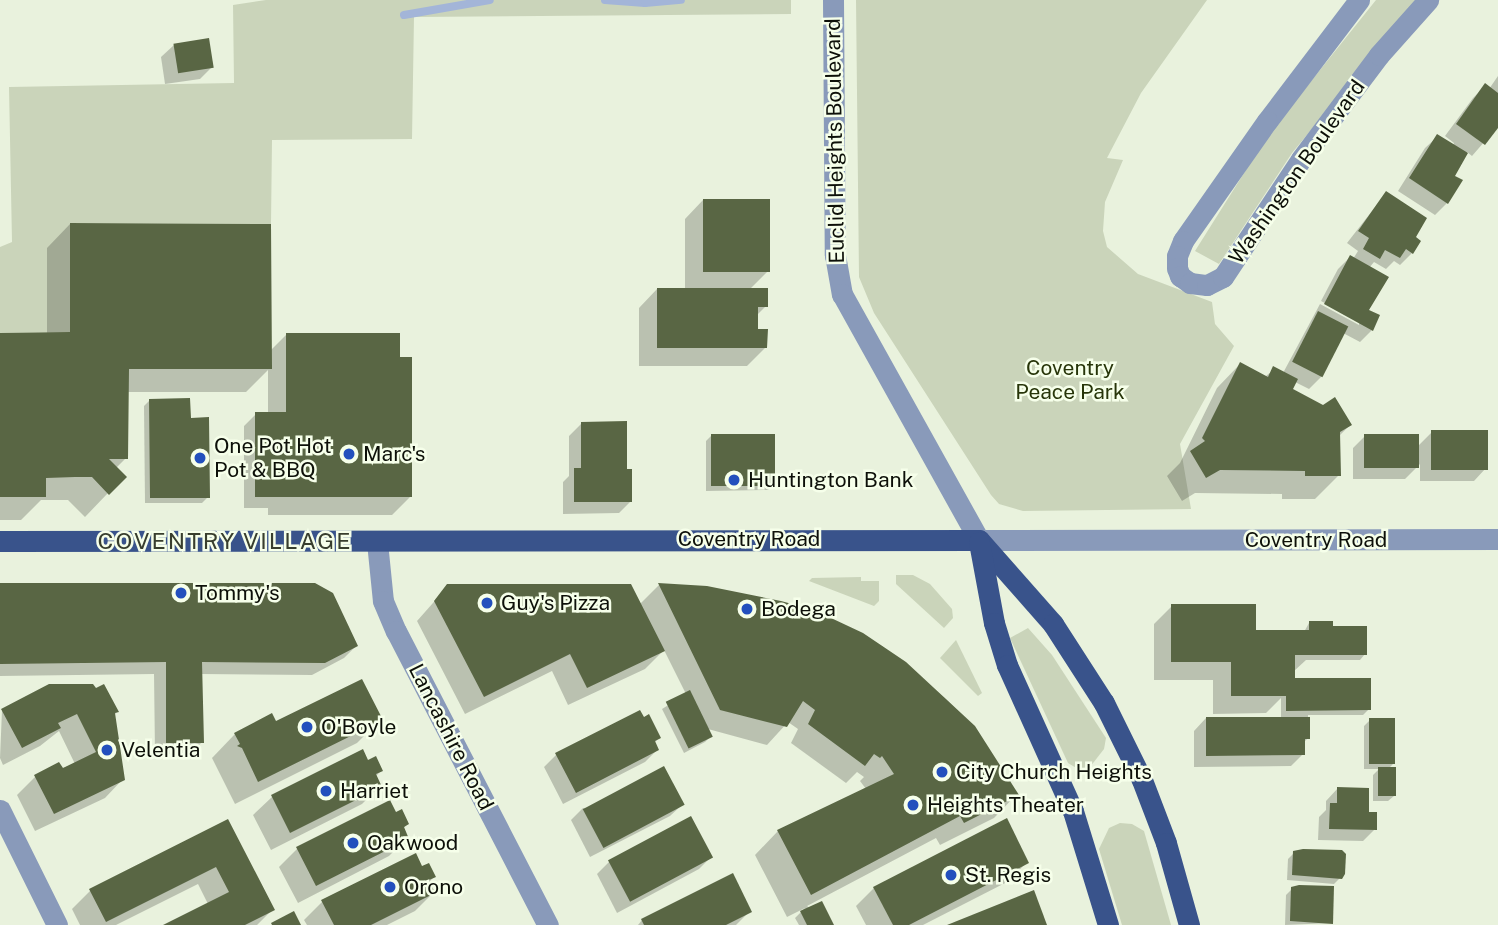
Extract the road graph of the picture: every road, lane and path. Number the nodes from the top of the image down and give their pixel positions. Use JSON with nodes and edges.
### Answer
{"nodes":[{"id":1,"x":833,"y":0,"type":"edge"},
{"id":2,"x":1359,"y":0,"type":"edge"},
{"id":3,"x":1428,"y":0,"type":"edge"},
{"id":4,"x":1498,"y":539,"type":"edge"},
{"id":5,"x":979,"y":540,"type":"junction"},
{"id":6,"x":0,"y":541,"type":"edge"},
{"id":7,"x":377,"y":542,"type":"junction"},
{"id":8,"x":0,"y":810,"type":"edge"},
{"id":9,"x":57,"y":925,"type":"edge"},
{"id":10,"x":548,"y":925,"type":"edge"},
{"id":11,"x":1108,"y":925,"type":"edge"},
{"id":12,"x":1189,"y":925,"type":"edge"}],
"edges":[{"from":1,"to":5,"type":"street","name":"Euclid Heights Boulevard"},
{"from":2,"to":3,"type":"street","name":"Washington Boulevard"},
{"from":4,"to":5,"type":"street","name":"Coventry Road"},
{"from":5,"to":7,"type":"main road","name":"Coventry Road"},
{"from":5,"to":11,"type":"main road","name":"Euclid Heights Boulevard"},
{"from":5,"to":12,"type":"main road","name":"Euclid Heights Boulevard"},
{"from":6,"to":7,"type":"main road","name":"Coventry Road"},
{"from":7,"to":10,"type":"street","name":"Lancashire Road"},
{"from":8,"to":9,"type":"street"}]}
